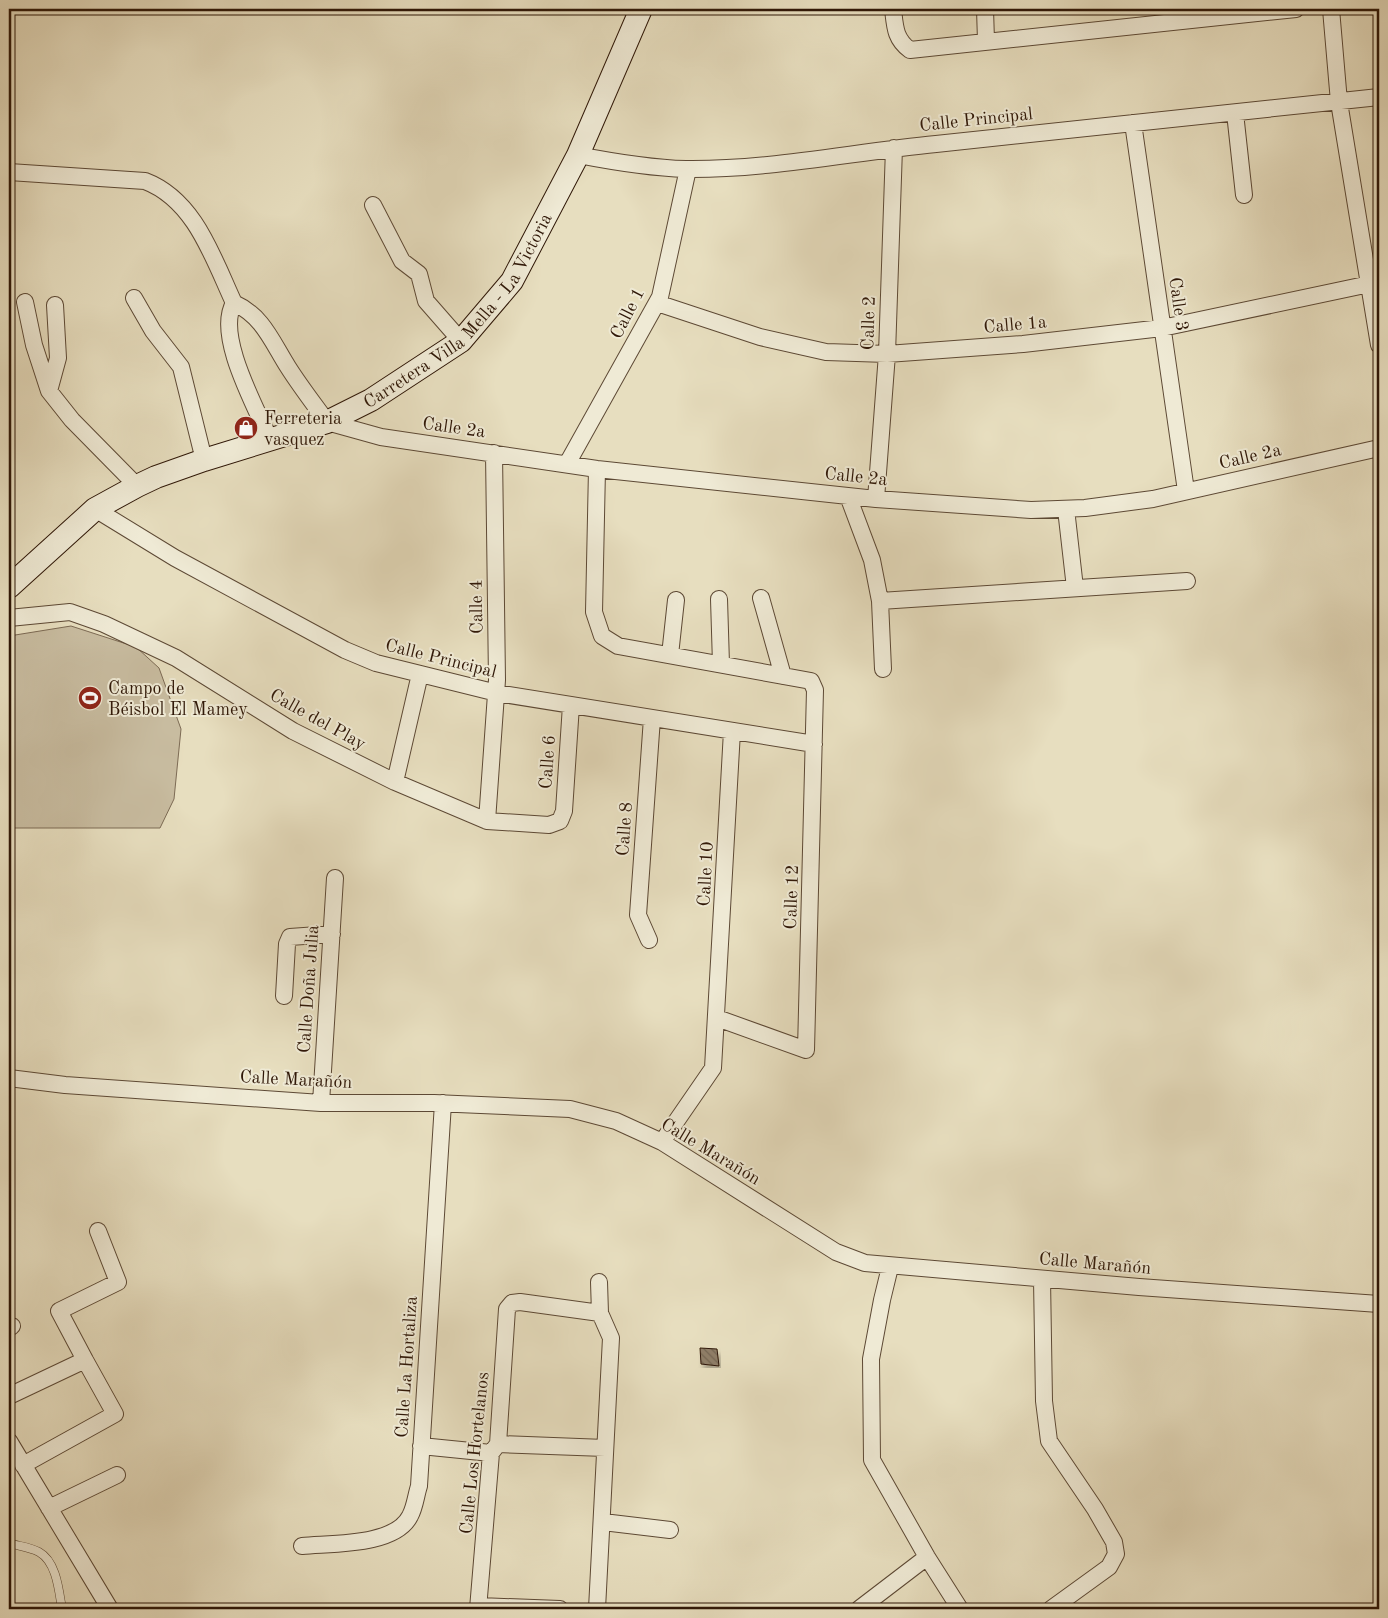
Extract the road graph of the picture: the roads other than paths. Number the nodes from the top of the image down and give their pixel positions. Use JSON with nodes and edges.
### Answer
{"nodes":[{"id":1,"x":641,"y":9,"type":"edge"},
{"id":2,"x":893,"y":9,"type":"edge"},
{"id":3,"x":985,"y":9,"type":"edge"},
{"id":4,"x":1296,"y":9,"type":"edge"},
{"id":5,"x":1331,"y":9,"type":"edge"},
{"id":6,"x":986,"y":41,"type":"junction"},
{"id":7,"x":1379,"y":97,"type":"edge"},
{"id":8,"x":1339,"y":102,"type":"junction"},
{"id":9,"x":1235,"y":113,"type":"junction"},
{"id":10,"x":1133,"y":123,"type":"junction"},
{"id":11,"x":894,"y":148,"type":"junction"},
{"id":12,"x":578,"y":155,"type":"junction"},
{"id":13,"x":688,"y":169,"type":"junction"},
{"id":14,"x":9,"y":172,"type":"edge"},
{"id":15,"x":1244,"y":195,"type":"dead end"},
{"id":16,"x":372,"y":205,"type":"dead end"},
{"id":17,"x":1375,"y":283,"type":"edge"},
{"id":18,"x":134,"y":298,"type":"dead end"},
{"id":19,"x":25,"y":302,"type":"dead end"},
{"id":20,"x":234,"y":303,"type":"junction"},
{"id":21,"x":657,"y":303,"type":"junction"},
{"id":22,"x":55,"y":305,"type":"dead end"},
{"id":23,"x":1162,"y":328,"type":"junction"},
{"id":24,"x":461,"y":341,"type":"junction"},
{"id":25,"x":1379,"y":345,"type":"edge"},
{"id":26,"x":887,"y":354,"type":"junction"},
{"id":27,"x":49,"y":391,"type":"junction"},
{"id":28,"x":327,"y":422,"type":"junction"},
{"id":29,"x":270,"y":440,"type":"junction"},
{"id":30,"x":1379,"y":448,"type":"edge"},
{"id":31,"x":494,"y":453,"type":"junction"},
{"id":32,"x":204,"y":460,"type":"junction"},
{"id":33,"x":568,"y":464,"type":"junction"},
{"id":34,"x":597,"y":468,"type":"junction"},
{"id":35,"x":137,"y":486,"type":"junction"},
{"id":36,"x":1186,"y":491,"type":"junction"},
{"id":37,"x":848,"y":496,"type":"junction"},
{"id":38,"x":876,"y":499,"type":"junction"},
{"id":39,"x":95,"y":509,"type":"junction"},
{"id":40,"x":1066,"y":509,"type":"junction"},
{"id":41,"x":1187,"y":581,"type":"dead end"},
{"id":42,"x":9,"y":587,"type":"edge"},
{"id":43,"x":1074,"y":588,"type":"junction"},
{"id":44,"x":761,"y":598,"type":"dead end"},
{"id":45,"x":719,"y":599,"type":"dead end"},
{"id":46,"x":676,"y":600,"type":"dead end"},
{"id":47,"x":880,"y":601,"type":"junction"},
{"id":48,"x":9,"y":618,"type":"edge"},
{"id":49,"x":670,"y":656,"type":"junction"},
{"id":50,"x":721,"y":664,"type":"junction"},
{"id":51,"x":884,"y":669,"type":"dead end"},
{"id":52,"x":420,"y":674,"type":"junction"},
{"id":53,"x":783,"y":676,"type":"junction"},
{"id":54,"x":496,"y":693,"type":"junction"},
{"id":55,"x":571,"y":705,"type":"junction"},
{"id":56,"x":652,"y":718,"type":"junction"},
{"id":57,"x":732,"y":731,"type":"junction"},
{"id":58,"x":814,"y":744,"type":"junction"},
{"id":59,"x":396,"y":782,"type":"junction"},
{"id":60,"x":487,"y":821,"type":"junction"},
{"id":61,"x":560,"y":821,"type":"joint"},
{"id":62,"x":335,"y":878,"type":"dead end"},
{"id":63,"x":332,"y":934,"type":"junction"},
{"id":64,"x":649,"y":940,"type":"dead end"},
{"id":65,"x":284,"y":996,"type":"dead end"},
{"id":66,"x":716,"y":1018,"type":"junction"},
{"id":67,"x":9,"y":1078,"type":"edge"},
{"id":68,"x":321,"y":1103,"type":"junction"},
{"id":69,"x":444,"y":1103,"type":"junction"},
{"id":70,"x":662,"y":1142,"type":"junction"},
{"id":71,"x":98,"y":1231,"type":"dead end"},
{"id":72,"x":890,"y":1267,"type":"junction"},
{"id":73,"x":1042,"y":1279,"type":"junction"},
{"id":74,"x":599,"y":1282,"type":"dead end"},
{"id":75,"x":1379,"y":1304,"type":"edge"},
{"id":76,"x":600,"y":1313,"type":"junction"},
{"id":77,"x":85,"y":1360,"type":"junction"},
{"id":78,"x":9,"y":1396,"type":"edge"},
{"id":79,"x":9,"y":1441,"type":"edge"},
{"id":80,"x":421,"y":1446,"type":"junction"},
{"id":81,"x":495,"y":1448,"type":"junction"},
{"id":82,"x":605,"y":1448,"type":"junction"},
{"id":83,"x":23,"y":1465,"type":"junction"},
{"id":84,"x":117,"y":1475,"type":"dead end"},
{"id":85,"x":49,"y":1508,"type":"junction"},
{"id":86,"x":603,"y":1522,"type":"junction"},
{"id":87,"x":670,"y":1530,"type":"dead end"},
{"id":88,"x":9,"y":1543,"type":"edge"},
{"id":89,"x":302,"y":1546,"type":"dead end"},
{"id":90,"x":927,"y":1557,"type":"junction"},
{"id":91,"x":478,"y":1608,"type":"edge"},
{"id":92,"x":62,"y":1609,"type":"edge"},
{"id":93,"x":110,"y":1609,"type":"edge"},
{"id":94,"x":560,"y":1609,"type":"edge"},
{"id":95,"x":597,"y":1609,"type":"edge"},
{"id":96,"x":859,"y":1609,"type":"edge"},
{"id":97,"x":960,"y":1609,"type":"edge"},
{"id":98,"x":1051,"y":1609,"type":"edge"}],
"edges":[{"from":1,"to":12,"type":"main road","name":"Carretera Villa Mella - La Victoria"},
{"from":2,"to":6,"type":"street"},
{"from":3,"to":6,"type":"street"},
{"from":4,"to":6,"type":"street"},
{"from":5,"to":8,"type":"street"},
{"from":7,"to":8,"type":"street","name":"Calle Principal"},
{"from":8,"to":9,"type":"street","name":"Calle Principal"},
{"from":8,"to":17,"type":"street"},
{"from":9,"to":10,"type":"street","name":"Calle Principal"},
{"from":9,"to":15,"type":"street"},
{"from":10,"to":11,"type":"street","name":"Calle Principal"},
{"from":10,"to":23,"type":"street","name":"Calle 3"},
{"from":11,"to":13,"type":"street","name":"Calle Principal"},
{"from":11,"to":26,"type":"street","name":"Calle 2"},
{"from":12,"to":13,"type":"street","name":"Calle Principal"},
{"from":12,"to":24,"type":"main road","name":"Carretera Villa Mella - La Victoria"},
{"from":13,"to":21,"type":"street","name":"Calle 1"},
{"from":14,"to":20,"type":"street"},
{"from":16,"to":24,"type":"street"},
{"from":17,"to":23,"type":"street","name":"Calle 1a"},
{"from":17,"to":25,"type":"street"},
{"from":18,"to":32,"type":"street"},
{"from":19,"to":27,"type":"street"},
{"from":20,"to":28,"type":"street"},
{"from":20,"to":29,"type":"street"},
{"from":21,"to":26,"type":"street","name":"Calle 1a"},
{"from":21,"to":33,"type":"street","name":"Calle 1"},
{"from":22,"to":27,"type":"street"},
{"from":23,"to":26,"type":"street","name":"Calle 1a"},
{"from":23,"to":36,"type":"street","name":"Calle 3"},
{"from":24,"to":28,"type":"main road","name":"Carretera Villa Mella - La Victoria"},
{"from":26,"to":38,"type":"street","name":"Calle 2"},
{"from":27,"to":35,"type":"street"},
{"from":28,"to":29,"type":"main road","name":"Carretera Villa Mella - La Victoria"},
{"from":28,"to":31,"type":"street","name":"Calle 2a"},
{"from":29,"to":32,"type":"main road","name":"Carretera Villa Mella - La Victoria"},
{"from":30,"to":36,"type":"street","name":"Calle 2a"},
{"from":31,"to":33,"type":"street","name":"Calle 2a"},
{"from":31,"to":54,"type":"street","name":"Calle 4"},
{"from":32,"to":35,"type":"main road","name":"Carretera Villa Mella - La Victoria"},
{"from":33,"to":34,"type":"street","name":"Calle 2a"},
{"from":34,"to":37,"type":"street","name":"Calle 2a"},
{"from":34,"to":49,"type":"street"},
{"from":35,"to":39,"type":"main road","name":"Carretera Villa Mella - La Victoria"},
{"from":36,"to":40,"type":"street","name":"Calle 2a"},
{"from":37,"to":38,"type":"street","name":"Calle 2a"},
{"from":37,"to":47,"type":"street"},
{"from":38,"to":40,"type":"street","name":"Calle 2a"},
{"from":39,"to":42,"type":"main road","name":"Carretera Villa Mella - La Victoria"},
{"from":39,"to":52,"type":"street","name":"Calle Principal"},
{"from":40,"to":43,"type":"street"},
{"from":41,"to":43,"type":"street"},
{"from":43,"to":47,"type":"street"},
{"from":44,"to":53,"type":"street"},
{"from":45,"to":50,"type":"street"},
{"from":46,"to":49,"type":"street"},
{"from":47,"to":51,"type":"street"},
{"from":48,"to":59,"type":"street","name":"Calle del Play"},
{"from":49,"to":50,"type":"street"},
{"from":50,"to":53,"type":"street"},
{"from":52,"to":54,"type":"street","name":"Calle Principal"},
{"from":52,"to":59,"type":"street"},
{"from":53,"to":58,"type":"street","name":"Calle 12"},
{"from":54,"to":55,"type":"street","name":"Calle Principal"},
{"from":54,"to":60,"type":"street","name":"Calle 4"},
{"from":55,"to":56,"type":"street","name":"Calle Principal"},
{"from":55,"to":61,"type":"street","name":"Calle 6"},
{"from":56,"to":57,"type":"street","name":"Calle Principal"},
{"from":56,"to":64,"type":"street","name":"Calle 8"},
{"from":57,"to":58,"type":"street","name":"Calle Principal"},
{"from":57,"to":66,"type":"street","name":"Calle 10"},
{"from":58,"to":66,"type":"street","name":"Calle 12"},
{"from":59,"to":60,"type":"street","name":"Calle del Play"},
{"from":60,"to":61,"type":"street","name":"Calle del Play"},
{"from":62,"to":63,"type":"street","name":"Calle Doña Julia"},
{"from":63,"to":65,"type":"street"},
{"from":63,"to":68,"type":"street","name":"Calle Doña Julia"},
{"from":66,"to":70,"type":"street","name":"Calle 10"},
{"from":67,"to":68,"type":"street","name":"Calle Marañón"},
{"from":68,"to":69,"type":"street","name":"Calle Marañón"},
{"from":69,"to":70,"type":"street","name":"Calle Marañón"},
{"from":69,"to":80,"type":"street","name":"Calle La Hortaliza"},
{"from":70,"to":72,"type":"street","name":"Calle Marañón"},
{"from":71,"to":77,"type":"street"},
{"from":72,"to":73,"type":"street","name":"Calle Marañón"},
{"from":72,"to":90,"type":"street"},
{"from":73,"to":75,"type":"street","name":"Calle Marañón"},
{"from":73,"to":98,"type":"street"},
{"from":74,"to":76,"type":"street"},
{"from":76,"to":81,"type":"street","name":"Calle Los Hortelanos"},
{"from":76,"to":82,"type":"street"},
{"from":77,"to":78,"type":"street"},
{"from":77,"to":83,"type":"street"},
{"from":79,"to":83,"type":"street"},
{"from":80,"to":81,"type":"street"},
{"from":80,"to":89,"type":"street","name":"Calle La Hortaliza"},
{"from":81,"to":82,"type":"street"},
{"from":81,"to":91,"type":"street","name":"Calle Los Hortelanos"},
{"from":82,"to":86,"type":"street"},
{"from":83,"to":85,"type":"street"},
{"from":84,"to":85,"type":"street"},
{"from":85,"to":93,"type":"street"},
{"from":86,"to":87,"type":"street"},
{"from":86,"to":95,"type":"street"},
{"from":88,"to":92,"type":"lane"},
{"from":90,"to":96,"type":"street"},
{"from":90,"to":97,"type":"street"},
{"from":91,"to":94,"type":"street"}]}
